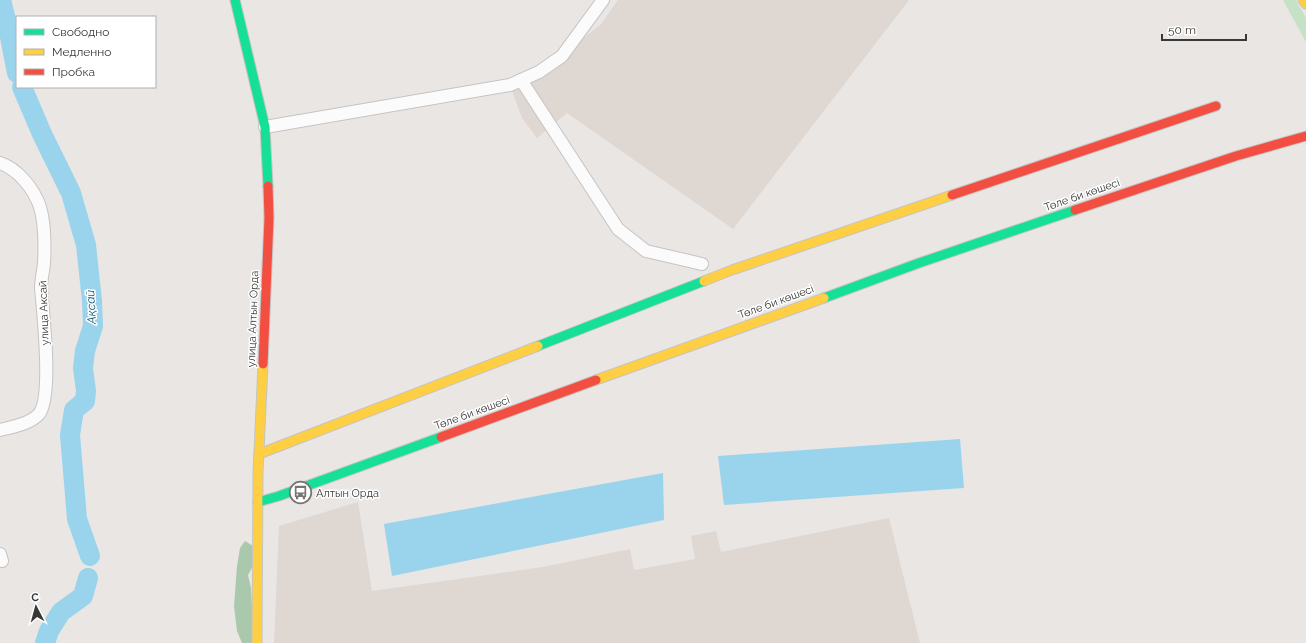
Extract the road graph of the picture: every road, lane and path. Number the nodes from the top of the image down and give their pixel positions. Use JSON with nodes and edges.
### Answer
{"nodes":[{"id":1,"x":235,"y":0,"type":"edge"},
{"id":2,"x":603,"y":0,"type":"edge"},
{"id":3,"x":1304,"y":0,"type":"edge"},
{"id":4,"x":1306,"y":4,"type":"edge"},
{"id":5,"x":521,"y":80,"type":"junction"},
{"id":6,"x":1216,"y":106,"type":"dead end"},
{"id":7,"x":265,"y":127,"type":"junction"},
{"id":8,"x":1306,"y":136,"type":"edge"},
{"id":9,"x":0,"y":163,"type":"edge"},
{"id":10,"x":702,"y":264,"type":"dead end"},
{"id":11,"x":0,"y":430,"type":"edge"},
{"id":12,"x":259,"y":454,"type":"junction"},
{"id":13,"x":258,"y":502,"type":"junction"},
{"id":14,"x":257,"y":643,"type":"edge"}],
"edges":[{"from":1,"to":7,"type":"main road","name":"улица Алтын Орда"},
{"from":2,"to":5,"type":"street"},
{"from":3,"to":4,"type":"main road"},
{"from":5,"to":7,"type":"street"},
{"from":5,"to":10,"type":"street"},
{"from":6,"to":12,"type":"main road"},
{"from":7,"to":12,"type":"main road","name":"улица Алтын Орда"},
{"from":8,"to":13,"type":"main road","name":"Төле би көшесі"},
{"from":9,"to":11,"type":"street","name":"улица Аксай"},
{"from":12,"to":13,"type":"main road","name":"улица Алтын Орда"},
{"from":13,"to":14,"type":"main road","name":"улица Алтын Орда"}]}
